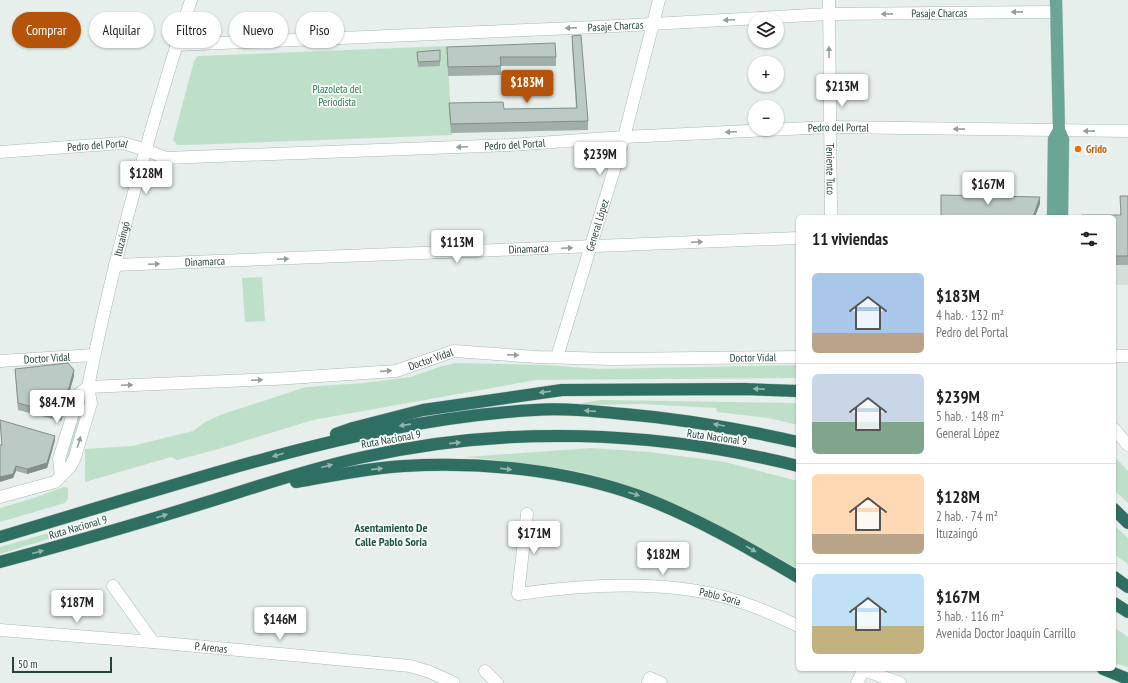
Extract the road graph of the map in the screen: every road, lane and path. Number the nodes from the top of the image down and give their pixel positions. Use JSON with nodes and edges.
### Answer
{"nodes":[{"id":1,"x":191,"y":0,"type":"edge"},
{"id":2,"x":659,"y":0,"type":"edge"},
{"id":3,"x":829,"y":0,"type":"edge"},
{"id":4,"x":1056,"y":6,"type":"edge"},
{"id":5,"x":187,"y":12,"type":"edge"},
{"id":6,"x":828,"y":14,"type":"junction"},
{"id":7,"x":652,"y":24,"type":"junction"},
{"id":8,"x":221,"y":43,"type":"edge"},
{"id":9,"x":175,"y":48,"type":"edge"},
{"id":10,"x":830,"y":127,"type":"junction"},
{"id":11,"x":1059,"y":130,"type":"junction"},
{"id":12,"x":1128,"y":131,"type":"edge"},
{"id":13,"x":624,"y":137,"type":"junction"},
{"id":14,"x":146,"y":150,"type":"junction"},
{"id":15,"x":0,"y":152,"type":"edge"},
{"id":16,"x":831,"y":215,"type":"edge"},
{"id":17,"x":1053,"y":215,"type":"edge"},
{"id":18,"x":1062,"y":215,"type":"edge"},
{"id":19,"x":796,"y":238,"type":"edge"},
{"id":20,"x":591,"y":247,"type":"junction"},
{"id":21,"x":114,"y":265,"type":"junction"},
{"id":22,"x":94,"y":355,"type":"junction"},
{"id":23,"x":796,"y":356,"type":"edge"},
{"id":24,"x":1116,"y":356,"type":"edge"},
{"id":25,"x":1128,"y":356,"type":"edge"},
{"id":26,"x":557,"y":357,"type":"junction"},
{"id":27,"x":0,"y":361,"type":"edge"},
{"id":28,"x":88,"y":387,"type":"junction"},
{"id":29,"x":796,"y":391,"type":"edge"},
{"id":30,"x":1116,"y":430,"type":"edge"},
{"id":31,"x":796,"y":442,"type":"edge"},
{"id":32,"x":1128,"y":445,"type":"edge"},
{"id":33,"x":299,"y":450,"type":"junction"},
{"id":34,"x":796,"y":466,"type":"edge"},
{"id":35,"x":242,"y":491,"type":"junction"},
{"id":36,"x":0,"y":497,"type":"edge"},
{"id":37,"x":1116,"y":511,"type":"edge"},
{"id":38,"x":527,"y":514,"type":"dead end"},
{"id":39,"x":1128,"y":523,"type":"edge"},
{"id":40,"x":0,"y":537,"type":"edge"},
{"id":41,"x":0,"y":562,"type":"edge"},
{"id":42,"x":796,"y":576,"type":"edge"},
{"id":43,"x":1116,"y":578,"type":"edge"},
{"id":44,"x":113,"y":586,"type":"dead end"},
{"id":45,"x":1128,"y":586,"type":"edge"},
{"id":46,"x":1116,"y":604,"type":"edge"},
{"id":47,"x":1128,"y":612,"type":"edge"},
{"id":48,"x":796,"y":625,"type":"edge"},
{"id":49,"x":0,"y":630,"type":"edge"},
{"id":50,"x":153,"y":642,"type":"junction"},
{"id":51,"x":863,"y":671,"type":"edge"},
{"id":52,"x":866,"y":671,"type":"edge"},
{"id":53,"x":1108,"y":671,"type":"edge"},
{"id":54,"x":485,"y":672,"type":"dead end"},
{"id":55,"x":1128,"y":679,"type":"edge"},
{"id":56,"x":454,"y":683,"type":"edge"},
{"id":57,"x":497,"y":683,"type":"edge"},
{"id":58,"x":648,"y":683,"type":"edge"},
{"id":59,"x":661,"y":683,"type":"edge"},
{"id":60,"x":857,"y":683,"type":"edge"},
{"id":61,"x":900,"y":683,"type":"edge"}],
"edges":[{"from":1,"to":5,"type":"street","name":"Ituzaingó"},
{"from":2,"to":7,"type":"street","name":"General López"},
{"from":3,"to":6,"type":"street","name":"Teniente Tuco"},
{"from":4,"to":6,"type":"street","name":"Pasaje Charcas","one_way":true},
{"from":4,"to":11,"type":"main road"},
{"from":6,"to":7,"type":"street","name":"Pasaje Charcas","one_way":true},
{"from":10,"to":6,"type":"street","name":"Teniente Tuco","one_way":true},
{"from":7,"to":8,"type":"street","name":"Pasaje Charcas","one_way":true},
{"from":7,"to":13,"type":"street","name":"General López"},
{"from":9,"to":14,"type":"street","name":"Ituzaingó"},
{"from":11,"to":10,"type":"street","name":"Pedro del Portal","one_way":true},
{"from":10,"to":13,"type":"street","name":"Pedro del Portal","one_way":true},
{"from":10,"to":16,"type":"street","name":"Teniente Tuco"},
{"from":12,"to":11,"type":"street","name":"Pedro del Portal","one_way":true},
{"from":11,"to":17,"type":"main road"},
{"from":11,"to":18,"type":"main road"},
{"from":13,"to":14,"type":"street","name":"Pedro del Portal","one_way":true},
{"from":13,"to":20,"type":"street","name":"General López"},
{"from":14,"to":15,"type":"street","name":"Pedro del Portal"},
{"from":14,"to":21,"type":"street","name":"Ituzaingó"},
{"from":20,"to":19,"type":"street","name":"Dinamarca","one_way":true},
{"from":21,"to":20,"type":"street","name":"Dinamarca","one_way":true},
{"from":20,"to":26,"type":"street","name":"General López"},
{"from":21,"to":22,"type":"street","name":"Ituzaingó"},
{"from":22,"to":27,"type":"street","name":"Doctor Vidal"},
{"from":22,"to":28,"type":"street","name":"Ituzaingó"},
{"from":23,"to":26,"type":"street","name":"Doctor Vidal"},
{"from":24,"to":25,"type":"street"},
{"from":28,"to":26,"type":"street","name":"Doctor Vidal","one_way":true},
{"from":28,"to":36,"type":"street","name":"Ituzaingó"},
{"from":29,"to":33,"type":"highway","one_way":true},
{"from":30,"to":32,"type":"street"},
{"from":31,"to":33,"type":"highway","name":"Ruta Nacional 9","one_way":true},
{"from":33,"to":40,"type":"highway","name":"Ruta Nacional 9","one_way":true},
{"from":35,"to":34,"type":"highway","name":"Ruta Nacional 9","one_way":true},
{"from":41,"to":35,"type":"highway","name":"Ruta Nacional 9","one_way":true},
{"from":35,"to":42,"type":"highway","one_way":true},
{"from":37,"to":39,"type":"highway"},
{"from":38,"to":48,"type":"street","name":"Pablo Soria"},
{"from":43,"to":45,"type":"highway"},
{"from":44,"to":50,"type":"street"},
{"from":46,"to":47,"type":"highway"},
{"from":49,"to":50,"type":"street","name":"P. Arenas"},
{"from":50,"to":56,"type":"street","name":"P. Arenas"},
{"from":51,"to":60,"type":"street"},
{"from":52,"to":61,"type":"street"},
{"from":53,"to":55,"type":"highway"},
{"from":54,"to":57,"type":"street"},
{"from":58,"to":59,"type":"street"}]}
